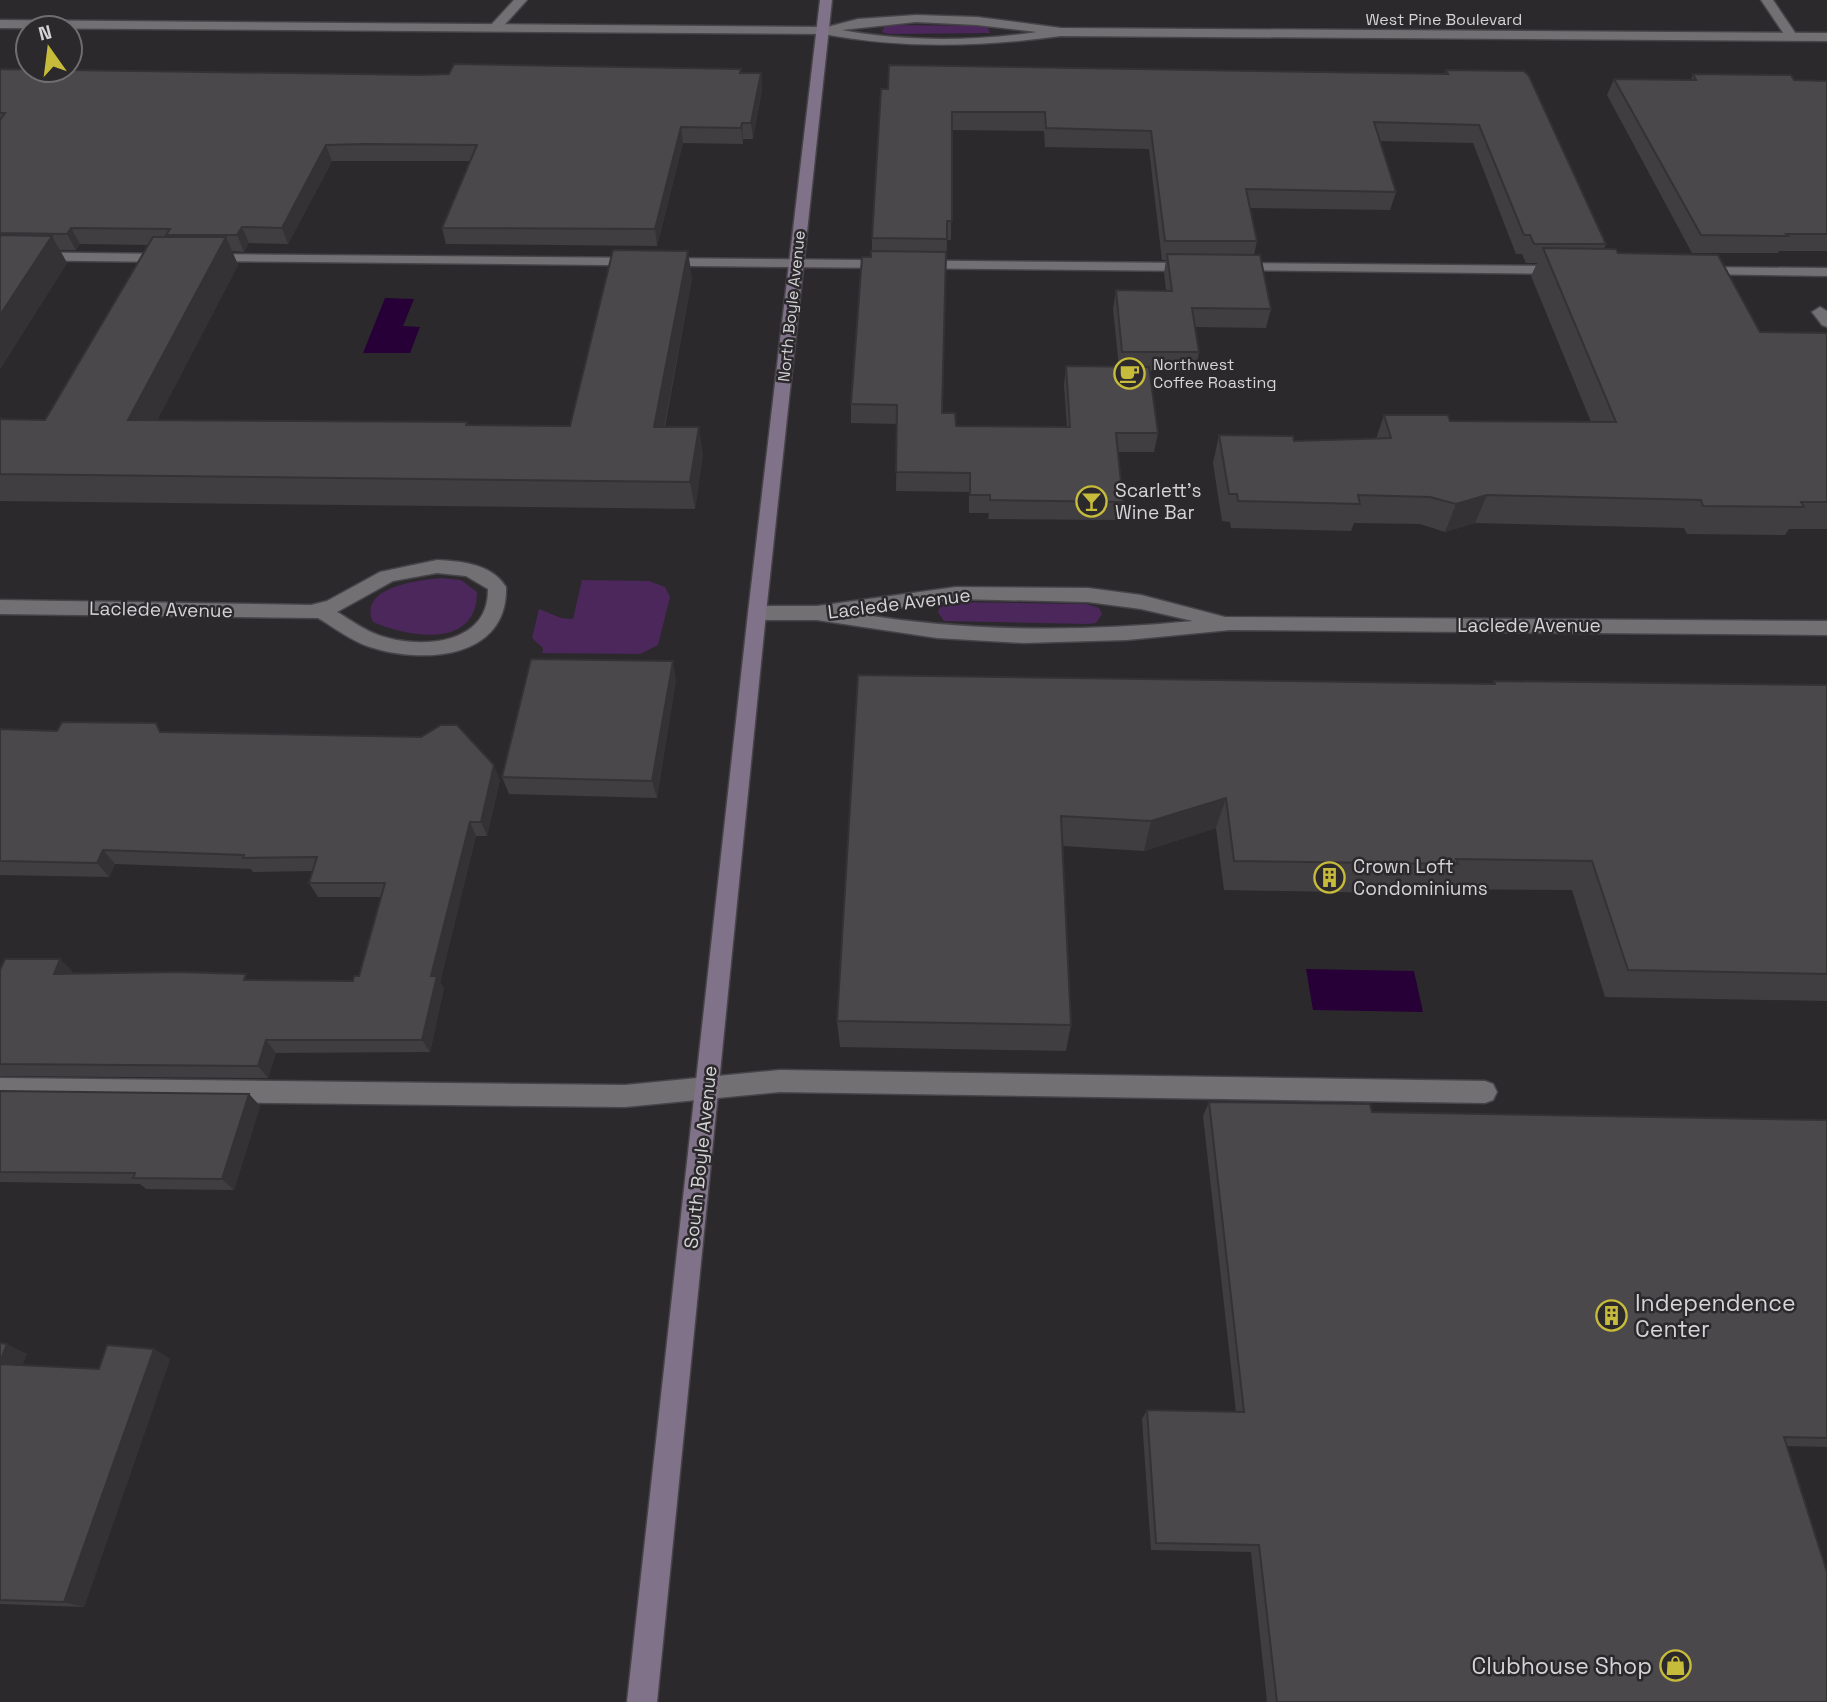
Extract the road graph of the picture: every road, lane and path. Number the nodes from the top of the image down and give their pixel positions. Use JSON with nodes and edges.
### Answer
{"nodes":[{"id":1,"x":826,"y":0,"type":"edge"},
{"id":2,"x":1767,"y":0,"type":"edge"},
{"id":3,"x":518,"y":2,"type":"edge"},
{"id":4,"x":0,"y":24,"type":"edge"},
{"id":5,"x":495,"y":28,"type":"junction"},
{"id":6,"x":823,"y":30,"type":"junction"},
{"id":7,"x":1061,"y":32,"type":"junction"},
{"id":8,"x":1792,"y":37,"type":"junction"},
{"id":9,"x":1827,"y":37,"type":"edge"},
{"id":10,"x":0,"y":256,"type":"edge"},
{"id":11,"x":796,"y":263,"type":"junction"},
{"id":12,"x":1577,"y":270,"type":"edge"},
{"id":13,"x":1688,"y":271,"type":"edge"},
{"id":14,"x":1827,"y":272,"type":"edge"},
{"id":15,"x":0,"y":607,"type":"edge"},
{"id":16,"x":321,"y":611,"type":"junction"},
{"id":17,"x":757,"y":613,"type":"junction"},
{"id":18,"x":817,"y":613,"type":"junction"},
{"id":19,"x":1230,"y":623,"type":"junction"},
{"id":20,"x":1827,"y":628,"type":"edge"},
{"id":21,"x":0,"y":1089,"type":"edge"},
{"id":22,"x":707,"y":1089,"type":"junction"},
{"id":23,"x":1485,"y":1092,"type":"dead end"},
{"id":24,"x":642,"y":1702,"type":"edge"}],
"edges":[{"from":1,"to":6,"type":"street","name":"North Boyle Avenue"},
{"from":2,"to":8,"type":"street"},
{"from":3,"to":5,"type":"street"},
{"from":4,"to":5,"type":"street","name":"West Pine Boulevard"},
{"from":5,"to":6,"type":"street","name":"West Pine Boulevard"},
{"from":6,"to":7,"type":"street","name":"West Pine Boulevard"},
{"from":6,"to":7,"type":"street","name":"West Pine Boulevard"},
{"from":6,"to":11,"type":"street","name":"North Boyle Avenue"},
{"from":7,"to":8,"type":"street","name":"West Pine Boulevard"},
{"from":8,"to":9,"type":"street","name":"West Pine Boulevard"},
{"from":10,"to":11,"type":"street"},
{"from":11,"to":12,"type":"street"},
{"from":11,"to":17,"type":"street","name":"North Boyle Avenue"},
{"from":13,"to":14,"type":"street"},
{"from":15,"to":16,"type":"street","name":"Laclede Avenue"},
{"from":16,"to":16,"type":"street","name":"Laclede Avenue"},
{"from":17,"to":18,"type":"street","name":"Laclede Avenue"},
{"from":17,"to":22,"type":"street","name":"South Boyle Avenue"},
{"from":18,"to":19,"type":"street","name":"Laclede Avenue"},
{"from":18,"to":19,"type":"street","name":"Laclede Avenue"},
{"from":19,"to":20,"type":"street","name":"Laclede Avenue"},
{"from":21,"to":22,"type":"street"},
{"from":22,"to":23,"type":"street"},
{"from":22,"to":24,"type":"street","name":"South Boyle Avenue"}]}
